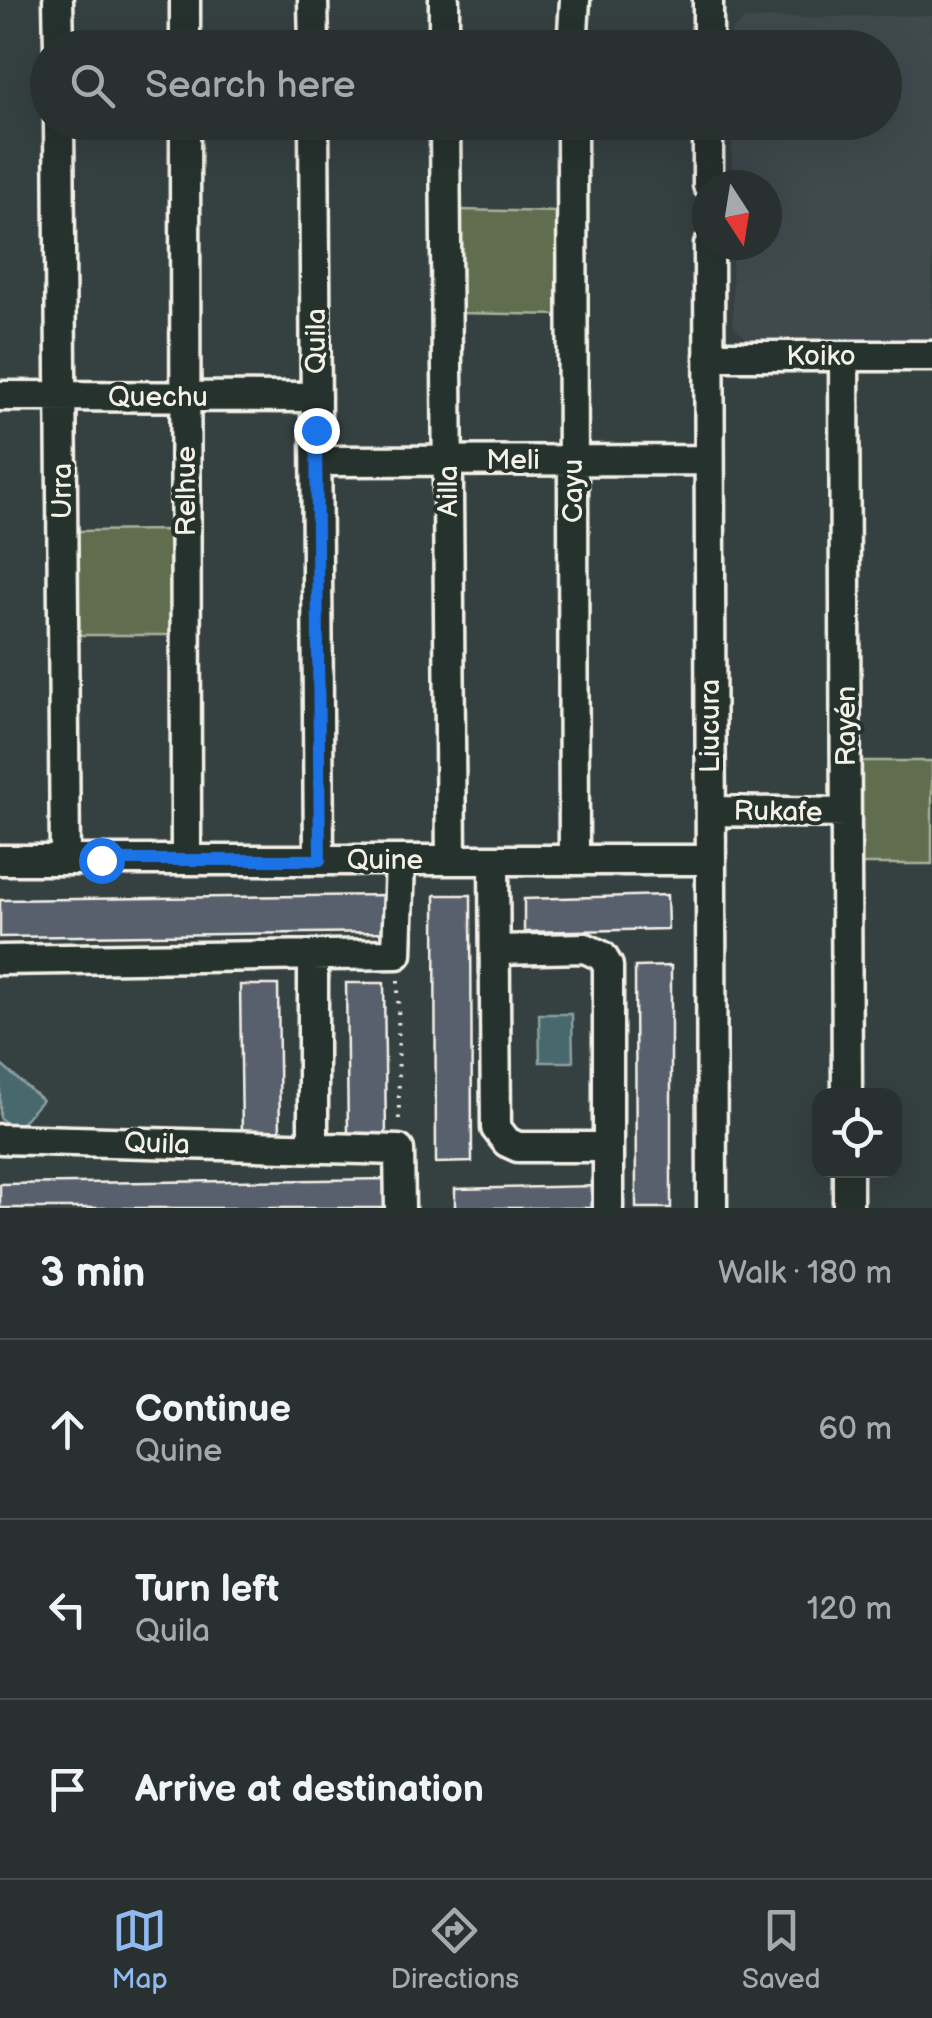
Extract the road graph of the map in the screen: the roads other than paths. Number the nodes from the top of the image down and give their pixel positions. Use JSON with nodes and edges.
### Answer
{"nodes":[{"id":1,"x":58,"y":0,"type":"edge"},
{"id":2,"x":185,"y":0,"type":"edge"},
{"id":3,"x":314,"y":0,"type":"edge"},
{"id":4,"x":444,"y":0,"type":"edge"},
{"id":5,"x":574,"y":0,"type":"edge"},
{"id":6,"x":708,"y":0,"type":"edge"},
{"id":7,"x":58,"y":30,"type":"edge"},
{"id":8,"x":185,"y":30,"type":"edge"},
{"id":9,"x":314,"y":30,"type":"edge"},
{"id":10,"x":444,"y":30,"type":"edge"},
{"id":11,"x":573,"y":30,"type":"edge"},
{"id":12,"x":708,"y":30,"type":"edge"},
{"id":13,"x":59,"y":140,"type":"edge"},
{"id":14,"x":185,"y":140,"type":"edge"},
{"id":15,"x":314,"y":140,"type":"edge"},
{"id":16,"x":445,"y":140,"type":"edge"},
{"id":17,"x":572,"y":140,"type":"edge"},
{"id":18,"x":708,"y":140,"type":"edge"},
{"id":19,"x":708,"y":170,"type":"edge"},
{"id":20,"x":708,"y":260,"type":"edge"},
{"id":21,"x":709,"y":356,"type":"junction"},
{"id":22,"x":844,"y":356,"type":"junction"},
{"id":23,"x":932,"y":356,"type":"edge"},
{"id":24,"x":0,"y":396,"type":"edge"},
{"id":25,"x":61,"y":396,"type":"junction"},
{"id":26,"x":186,"y":397,"type":"junction"},
{"id":27,"x":316,"y":397,"type":"junction"},
{"id":28,"x":448,"y":460,"type":"junction"},
{"id":29,"x":573,"y":460,"type":"junction"},
{"id":30,"x":709,"y":460,"type":"junction"},
{"id":31,"x":317,"y":461,"type":"junction"},
{"id":32,"x":711,"y":811,"type":"junction"},
{"id":33,"x":846,"y":813,"type":"junction"},
{"id":34,"x":0,"y":860,"type":"edge"},
{"id":35,"x":65,"y":860,"type":"junction"},
{"id":36,"x":186,"y":860,"type":"junction"},
{"id":37,"x":320,"y":860,"type":"junction"},
{"id":38,"x":400,"y":860,"type":"junction"},
{"id":39,"x":451,"y":860,"type":"junction"},
{"id":40,"x":494,"y":860,"type":"junction"},
{"id":41,"x":574,"y":860,"type":"junction"},
{"id":42,"x":711,"y":860,"type":"junction"},
{"id":43,"x":495,"y":950,"type":"junction"},
{"id":44,"x":313,"y":955,"type":"junction"},
{"id":45,"x":0,"y":960,"type":"edge"},
{"id":46,"x":847,"y":1088,"type":"edge"},
{"id":47,"x":0,"y":1139,"type":"edge"},
{"id":48,"x":608,"y":1146,"type":"junction"},
{"id":49,"x":313,"y":1148,"type":"junction"},
{"id":50,"x":848,"y":1178,"type":"edge"},
{"id":51,"x":400,"y":1208,"type":"edge"},
{"id":52,"x":608,"y":1208,"type":"edge"},
{"id":53,"x":712,"y":1208,"type":"edge"},
{"id":54,"x":848,"y":1208,"type":"edge"}],
"edges":[{"from":1,"to":7,"type":"street"},
{"from":2,"to":8,"type":"street"},
{"from":3,"to":9,"type":"street"},
{"from":4,"to":10,"type":"street"},
{"from":5,"to":11,"type":"street"},
{"from":6,"to":12,"type":"street"},
{"from":13,"to":25,"type":"street","name":"Urra"},
{"from":14,"to":26,"type":"street","name":"Relhue"},
{"from":15,"to":27,"type":"street","name":"Quila"},
{"from":16,"to":28,"type":"street","name":"Ailla"},
{"from":17,"to":29,"type":"street","name":"Cayu"},
{"from":18,"to":19,"type":"street"},
{"from":20,"to":21,"type":"street","name":"Liucura"},
{"from":21,"to":22,"type":"street","name":"Koiko"},
{"from":21,"to":30,"type":"street","name":"Liucura"},
{"from":22,"to":23,"type":"street","name":"Koiko"},
{"from":22,"to":33,"type":"street","name":"Rayén"},
{"from":24,"to":25,"type":"street","name":"Quechu"},
{"from":25,"to":26,"type":"street","name":"Quechu"},
{"from":25,"to":35,"type":"street","name":"Urra"},
{"from":26,"to":27,"type":"street","name":"Quechu"},
{"from":26,"to":36,"type":"street","name":"Relhue"},
{"from":27,"to":31,"type":"street","name":"Quila"},
{"from":28,"to":29,"type":"street","name":"Meli"},
{"from":28,"to":31,"type":"street","name":"Meli"},
{"from":28,"to":39,"type":"street","name":"Ailla"},
{"from":29,"to":30,"type":"street","name":"Meli"},
{"from":29,"to":41,"type":"street","name":"Cayu"},
{"from":30,"to":32,"type":"street","name":"Liucura"},
{"from":31,"to":37,"type":"street","name":"Quila"},
{"from":32,"to":33,"type":"street","name":"Rukafe"},
{"from":32,"to":42,"type":"street","name":"Liucura"},
{"from":33,"to":46,"type":"street","name":"Rayén"},
{"from":34,"to":35,"type":"street","name":"Quine"},
{"from":35,"to":36,"type":"street","name":"Quine"},
{"from":36,"to":37,"type":"street","name":"Quine"},
{"from":37,"to":38,"type":"street","name":"Quine"},
{"from":38,"to":39,"type":"street","name":"Quine"},
{"from":38,"to":44,"type":"street"},
{"from":39,"to":40,"type":"street","name":"Quine"},
{"from":40,"to":41,"type":"street","name":"Quine"},
{"from":40,"to":43,"type":"street"},
{"from":41,"to":42,"type":"street","name":"Quine"},
{"from":42,"to":53,"type":"street","name":"Liucura"},
{"from":43,"to":48,"type":"street"},
{"from":43,"to":48,"type":"street"},
{"from":44,"to":45,"type":"street"},
{"from":44,"to":49,"type":"street"},
{"from":47,"to":49,"type":"street","name":"Quila"},
{"from":48,"to":52,"type":"street"},
{"from":49,"to":51,"type":"street","name":"Quila"},
{"from":50,"to":54,"type":"street"}]}
